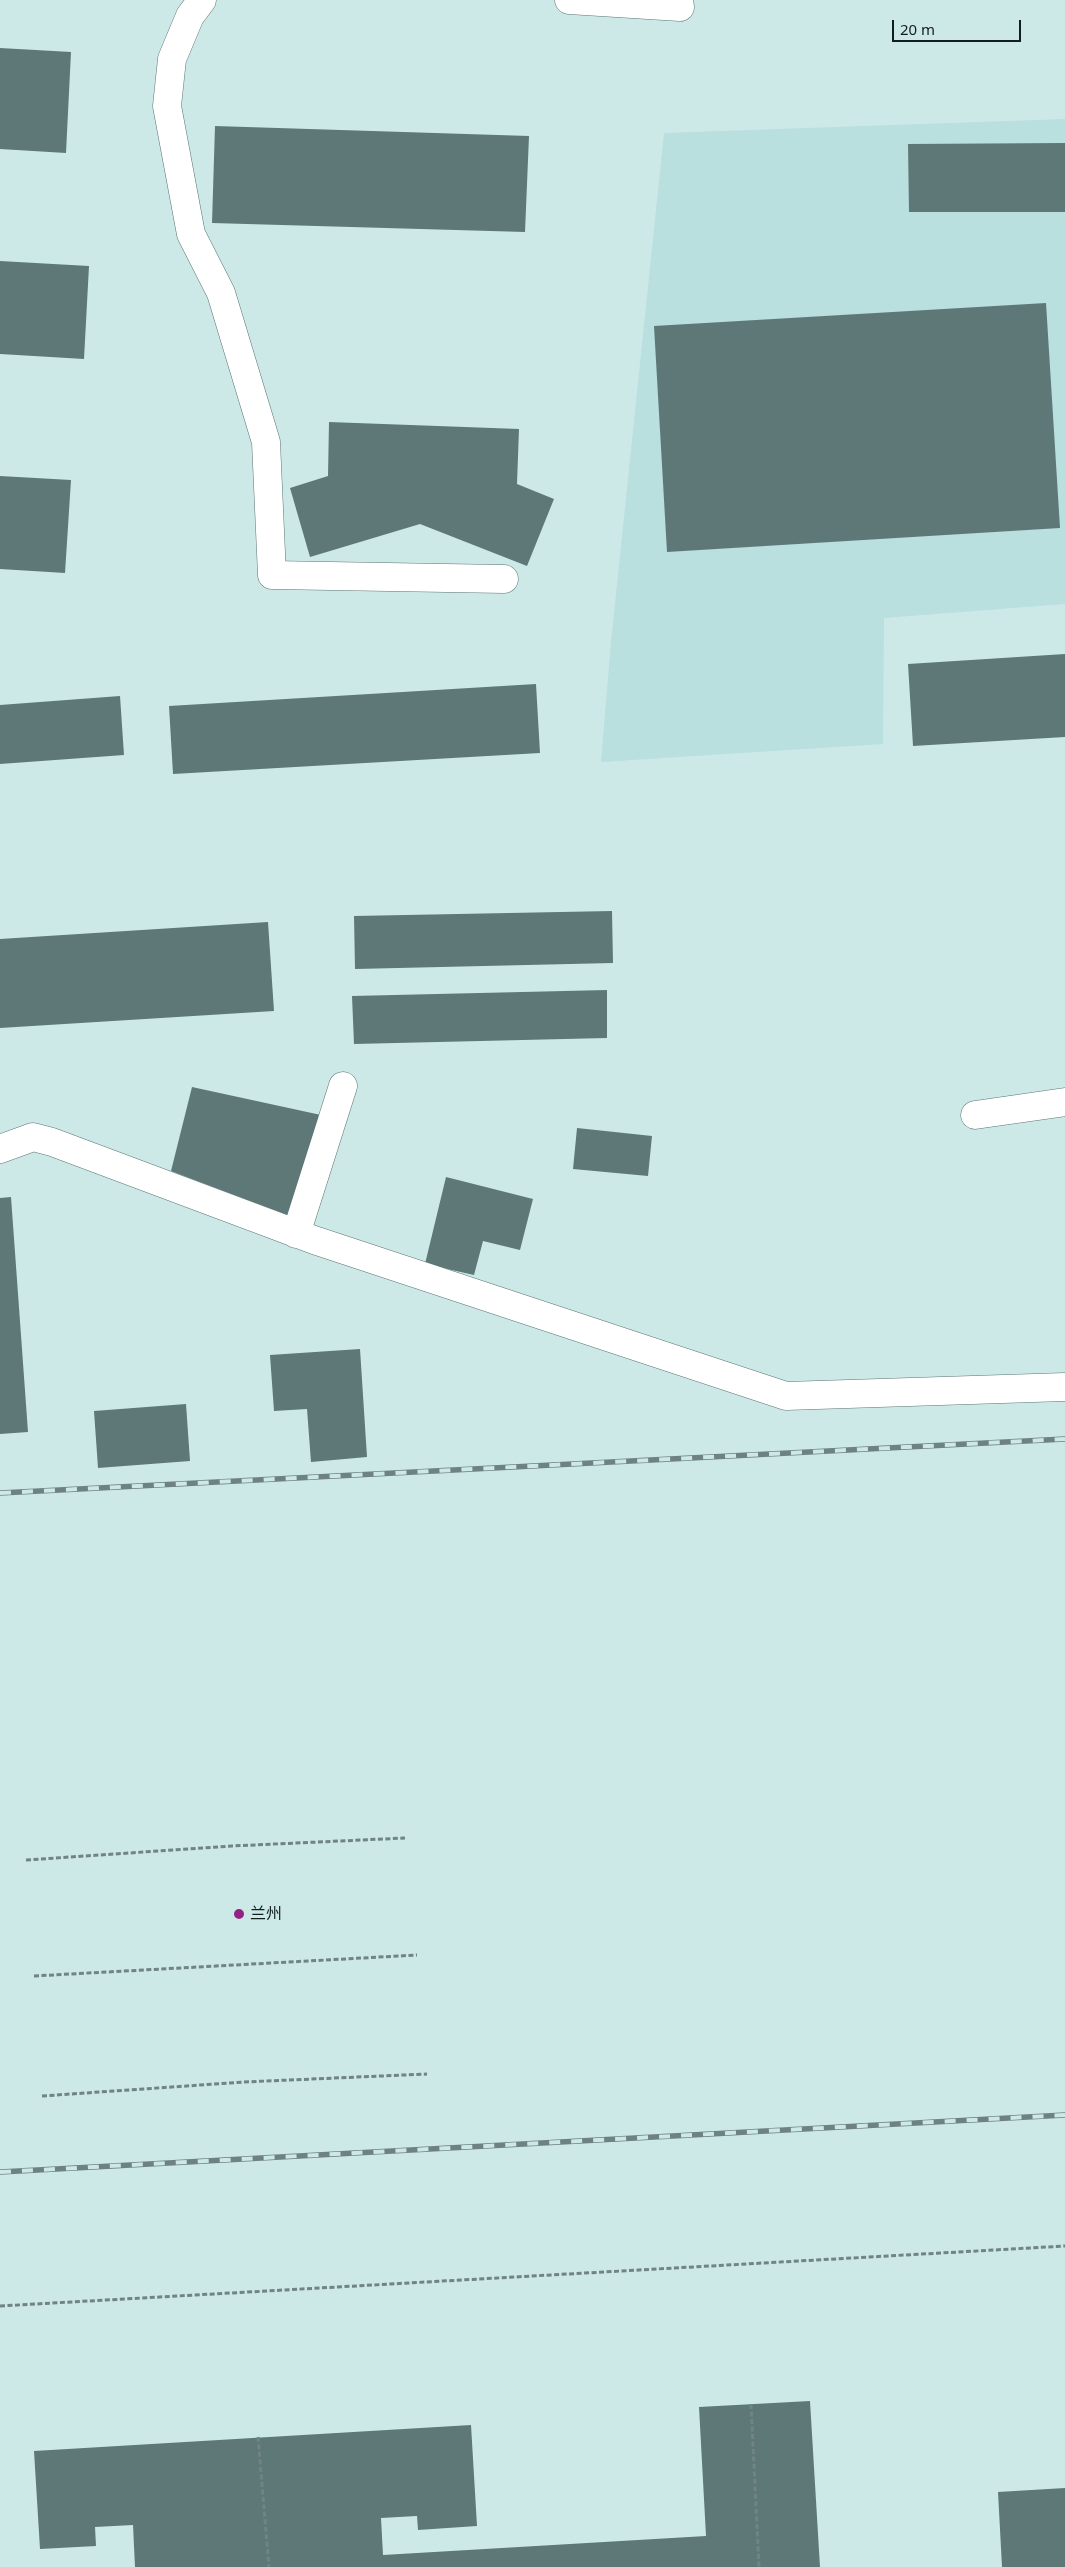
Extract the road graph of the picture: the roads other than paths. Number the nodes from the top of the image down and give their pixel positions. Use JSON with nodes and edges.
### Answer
{"nodes":[{"id":1,"x":202,"y":0,"type":"edge"},
{"id":2,"x":569,"y":0,"type":"edge"},
{"id":3,"x":680,"y":0,"type":"edge"},
{"id":4,"x":504,"y":579,"type":"dead end"},
{"id":5,"x":343,"y":1086,"type":"dead end"},
{"id":6,"x":1065,"y":1102,"type":"edge"},
{"id":7,"x":975,"y":1115,"type":"dead end"},
{"id":8,"x":0,"y":1149,"type":"edge"},
{"id":9,"x":296,"y":1234,"type":"junction"},
{"id":10,"x":1065,"y":1387,"type":"edge"}],
"edges":[{"from":1,"to":4,"type":"street"},
{"from":2,"to":3,"type":"street"},
{"from":5,"to":9,"type":"street"},
{"from":6,"to":7,"type":"street"},
{"from":8,"to":9,"type":"street"},
{"from":9,"to":10,"type":"street"}]}
